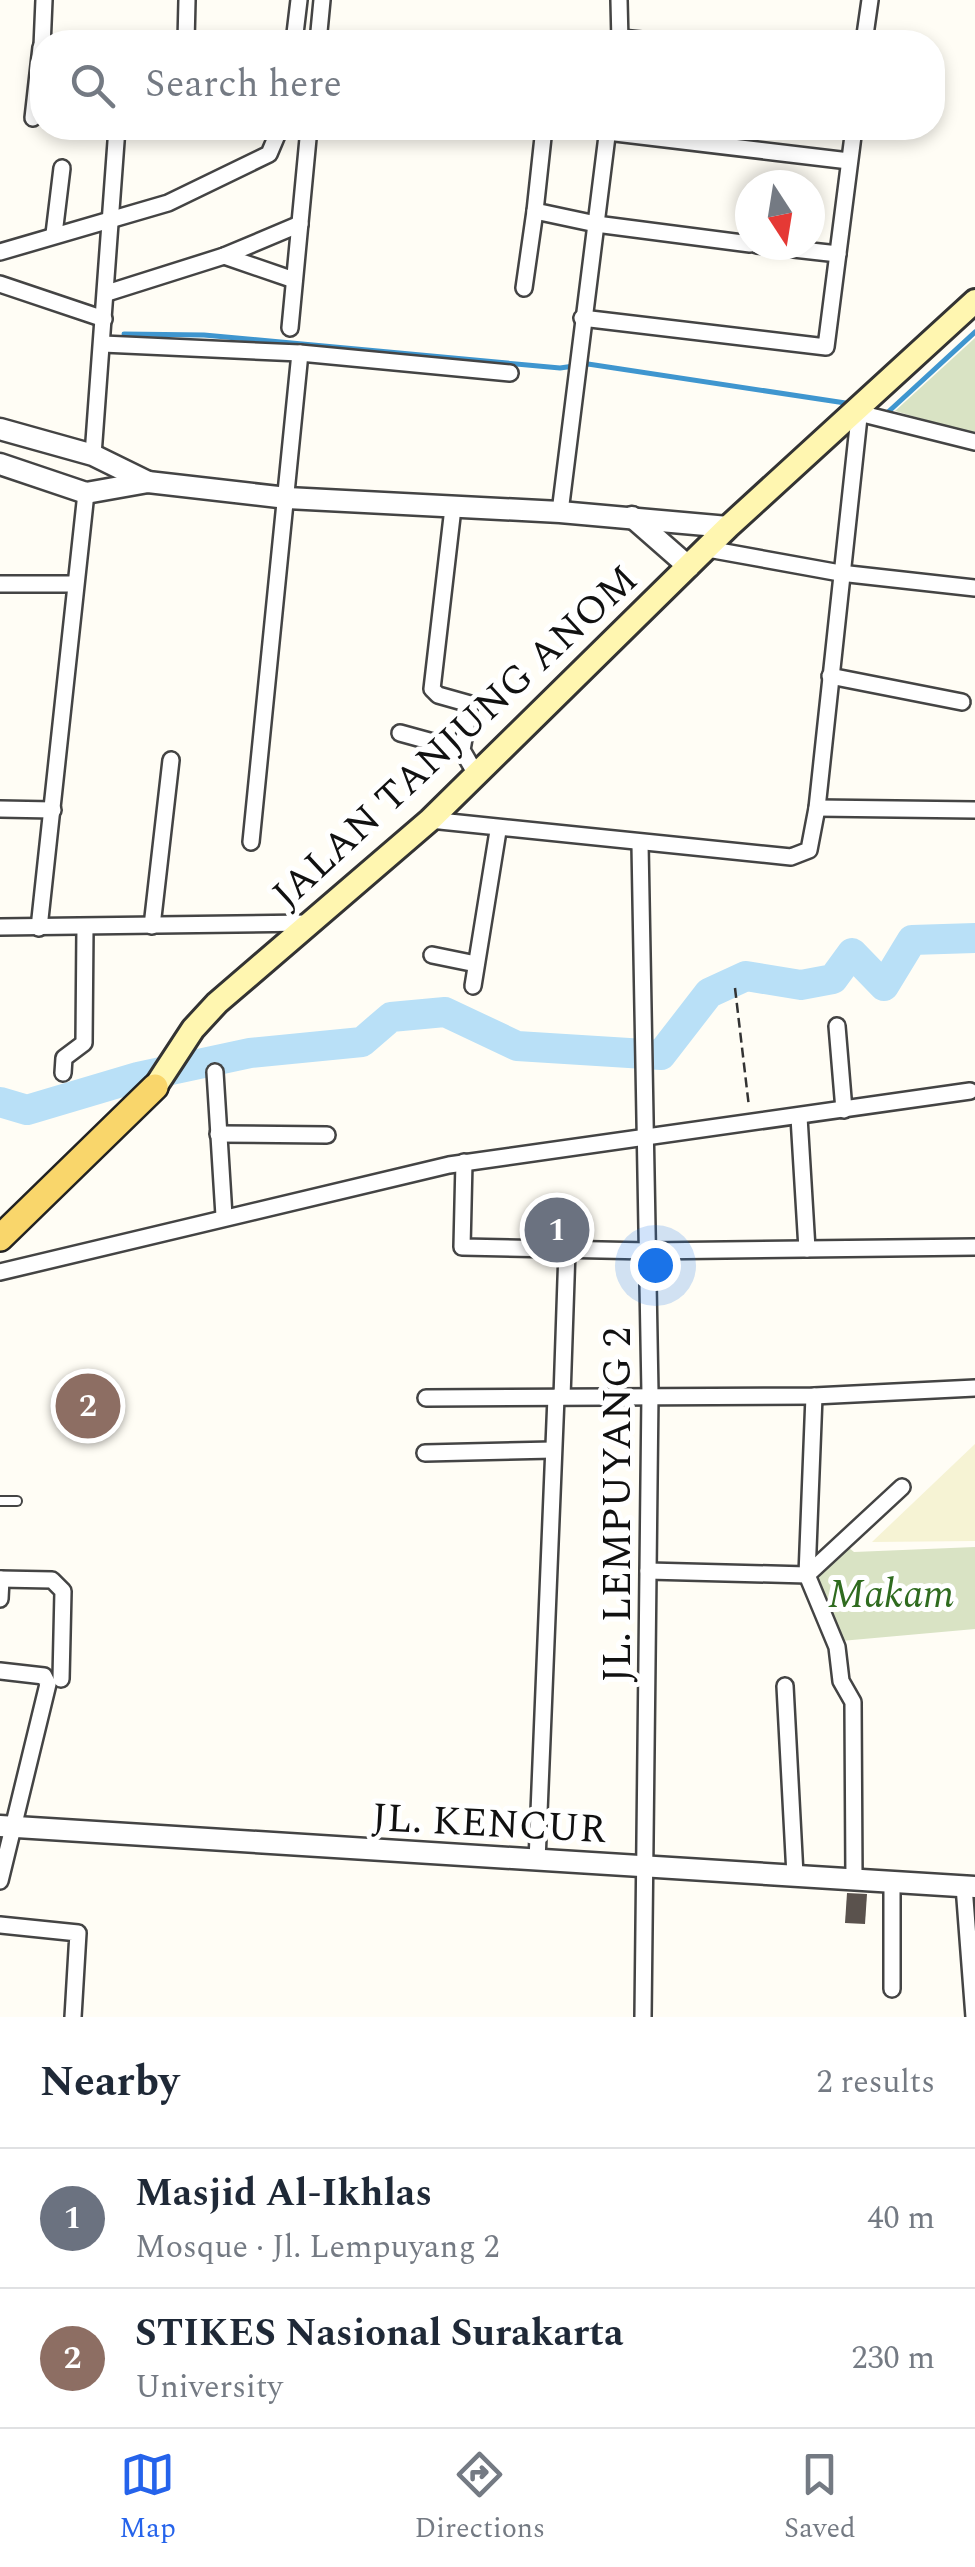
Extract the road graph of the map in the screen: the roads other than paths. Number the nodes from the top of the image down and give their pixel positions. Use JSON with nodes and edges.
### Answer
{"nodes":[{"id":1,"x":44,"y":0,"type":"edge"},
{"id":2,"x":188,"y":0,"type":"edge"},
{"id":3,"x":299,"y":0,"type":"edge"},
{"id":4,"x":322,"y":0,"type":"edge"},
{"id":5,"x":619,"y":0,"type":"edge"},
{"id":6,"x":870,"y":0,"type":"edge"},
{"id":7,"x":43,"y":30,"type":"edge"},
{"id":8,"x":187,"y":30,"type":"edge"},
{"id":9,"x":295,"y":30,"type":"edge"},
{"id":10,"x":319,"y":30,"type":"edge"},
{"id":11,"x":620,"y":30,"type":"edge"},
{"id":12,"x":866,"y":30,"type":"edge"},
{"id":13,"x":116,"y":140,"type":"edge"},
{"id":14,"x":275,"y":140,"type":"edge"},
{"id":15,"x":308,"y":140,"type":"edge"},
{"id":16,"x":543,"y":140,"type":"edge"},
{"id":17,"x":607,"y":140,"type":"edge"},
{"id":18,"x":683,"y":140,"type":"edge"},
{"id":19,"x":852,"y":140,"type":"edge"},
{"id":20,"x":849,"y":162,"type":"junction"},
{"id":21,"x":62,"y":168,"type":"dead end"},
{"id":22,"x":535,"y":211,"type":"junction"},
{"id":23,"x":112,"y":217,"type":"junction"},
{"id":24,"x":300,"y":224,"type":"junction"},
{"id":25,"x":596,"y":224,"type":"junction"},
{"id":26,"x":54,"y":234,"type":"junction"},
{"id":27,"x":735,"y":242,"type":"edge"},
{"id":28,"x":0,"y":252,"type":"edge"},
{"id":29,"x":825,"y":253,"type":"edge"},
{"id":30,"x":838,"y":254,"type":"junction"},
{"id":31,"x":224,"y":256,"type":"junction"},
{"id":32,"x":294,"y":280,"type":"junction"},
{"id":33,"x":0,"y":284,"type":"edge"},
{"id":34,"x":524,"y":288,"type":"dead end"},
{"id":35,"x":107,"y":293,"type":"junction"},
{"id":36,"x":975,"y":301,"type":"edge"},
{"id":37,"x":582,"y":318,"type":"junction"},
{"id":38,"x":104,"y":319,"type":"junction"},
{"id":39,"x":290,"y":328,"type":"dead end"},
{"id":40,"x":104,"y":344,"type":"junction"},
{"id":41,"x":300,"y":353,"type":"junction"},
{"id":42,"x":510,"y":374,"type":"dead end"},
{"id":43,"x":859,"y":410,"type":"junction"},
{"id":44,"x":0,"y":430,"type":"edge"},
{"id":45,"x":975,"y":442,"type":"edge"},
{"id":46,"x":93,"y":456,"type":"junction"},
{"id":47,"x":0,"y":464,"type":"edge"},
{"id":48,"x":148,"y":482,"type":"junction"},
{"id":49,"x":86,"y":493,"type":"junction"},
{"id":50,"x":287,"y":498,"type":"junction"},
{"id":51,"x":453,"y":508,"type":"junction"},
{"id":52,"x":560,"y":512,"type":"junction"},
{"id":53,"x":632,"y":517,"type":"junction"},
{"id":54,"x":728,"y":527,"type":"junction"},
{"id":55,"x":708,"y":548,"type":"junction"},
{"id":56,"x":689,"y":567,"type":"junction"},
{"id":57,"x":840,"y":573,"type":"junction"},
{"id":58,"x":0,"y":584,"type":"edge"},
{"id":59,"x":76,"y":584,"type":"junction"},
{"id":60,"x":975,"y":588,"type":"edge"},
{"id":61,"x":830,"y":676,"type":"junction"},
{"id":62,"x":962,"y":702,"type":"dead end"},
{"id":63,"x":400,"y":733,"type":"dead end"},
{"id":64,"x":462,"y":750,"type":"junction"},
{"id":65,"x":171,"y":760,"type":"dead end"},
{"id":66,"x":476,"y":776,"type":"junction"},
{"id":67,"x":817,"y":808,"type":"junction"},
{"id":68,"x":0,"y":809,"type":"edge"},
{"id":69,"x":53,"y":810,"type":"junction"},
{"id":70,"x":975,"y":810,"type":"edge"},
{"id":71,"x":430,"y":820,"type":"junction"},
{"id":72,"x":498,"y":830,"type":"junction"},
{"id":73,"x":251,"y":842,"type":"dead end"},
{"id":74,"x":640,"y":844,"type":"junction"},
{"id":75,"x":310,"y":923,"type":"junction"},
{"id":76,"x":152,"y":926,"type":"junction"},
{"id":77,"x":84,"y":927,"type":"junction"},
{"id":78,"x":0,"y":928,"type":"edge"},
{"id":79,"x":39,"y":928,"type":"junction"},
{"id":80,"x":432,"y":955,"type":"dead end"},
{"id":81,"x":476,"y":964,"type":"junction"},
{"id":82,"x":473,"y":986,"type":"dead end"},
{"id":83,"x":836,"y":1026,"type":"dead end"},
{"id":84,"x":215,"y":1072,"type":"dead end"},
{"id":85,"x":63,"y":1073,"type":"dead end"},
{"id":86,"x":155,"y":1087,"type":"joint"},
{"id":87,"x":970,"y":1092,"type":"dead end"},
{"id":88,"x":844,"y":1110,"type":"junction"},
{"id":89,"x":799,"y":1117,"type":"junction"},
{"id":90,"x":218,"y":1134,"type":"junction"},
{"id":91,"x":327,"y":1134,"type":"dead end"},
{"id":92,"x":646,"y":1136,"type":"junction"},
{"id":93,"x":464,"y":1162,"type":"junction"},
{"id":94,"x":224,"y":1216,"type":"junction"},
{"id":95,"x":0,"y":1238,"type":"edge"},
{"id":96,"x":975,"y":1248,"type":"edge"},
{"id":97,"x":808,"y":1249,"type":"junction"},
{"id":98,"x":567,"y":1250,"type":"junction"},
{"id":99,"x":648,"y":1252,"type":"junction"},
{"id":100,"x":0,"y":1272,"type":"edge"},
{"id":101,"x":975,"y":1388,"type":"edge"},
{"id":102,"x":650,"y":1393,"type":"junction"},
{"id":103,"x":559,"y":1396,"type":"junction"},
{"id":104,"x":814,"y":1396,"type":"junction"},
{"id":105,"x":426,"y":1398,"type":"dead end"},
{"id":106,"x":554,"y":1450,"type":"junction"},
{"id":107,"x":425,"y":1453,"type":"dead end"},
{"id":108,"x":902,"y":1486,"type":"dead end"},
{"id":109,"x":0,"y":1501,"type":"edge"},
{"id":110,"x":17,"y":1501,"type":"dead end"},
{"id":111,"x":648,"y":1571,"type":"junction"},
{"id":112,"x":807,"y":1575,"type":"junction"},
{"id":113,"x":1,"y":1579,"type":"edge"},
{"id":114,"x":0,"y":1600,"type":"edge"},
{"id":115,"x":0,"y":1671,"type":"edge"},
{"id":116,"x":61,"y":1679,"type":"dead end"},
{"id":117,"x":784,"y":1686,"type":"dead end"},
{"id":118,"x":5,"y":1827,"type":"edge"},
{"id":119,"x":537,"y":1861,"type":"junction"},
{"id":120,"x":647,"y":1865,"type":"junction"},
{"id":121,"x":795,"y":1874,"type":"junction"},
{"id":122,"x":854,"y":1879,"type":"junction"},
{"id":123,"x":0,"y":1881,"type":"edge"},
{"id":124,"x":892,"y":1881,"type":"junction"},
{"id":125,"x":970,"y":1886,"type":"edge"},
{"id":126,"x":0,"y":1925,"type":"edge"},
{"id":127,"x":890,"y":1989,"type":"dead end"},
{"id":128,"x":73,"y":2017,"type":"edge"},
{"id":129,"x":643,"y":2017,"type":"edge"},
{"id":130,"x":974,"y":2017,"type":"edge"}],
"edges":[{"from":1,"to":7,"type":"street"},
{"from":2,"to":8,"type":"street"},
{"from":3,"to":9,"type":"street"},
{"from":4,"to":10,"type":"street"},
{"from":5,"to":11,"type":"street"},
{"from":6,"to":12,"type":"street"},
{"from":13,"to":23,"type":"street"},
{"from":14,"to":23,"type":"street"},
{"from":15,"to":24,"type":"street"},
{"from":16,"to":22,"type":"street"},
{"from":17,"to":25,"type":"street"},
{"from":18,"to":20,"type":"street"},
{"from":19,"to":20,"type":"street"},
{"from":20,"to":30,"type":"street"},
{"from":21,"to":26,"type":"street"},
{"from":22,"to":25,"type":"street"},
{"from":22,"to":34,"type":"street"},
{"from":23,"to":26,"type":"street"},
{"from":23,"to":35,"type":"street"},
{"from":24,"to":31,"type":"street"},
{"from":24,"to":32,"type":"street"},
{"from":25,"to":27,"type":"street"},
{"from":25,"to":37,"type":"street"},
{"from":26,"to":28,"type":"street"},
{"from":29,"to":30,"type":"street"},
{"from":30,"to":37,"type":"street"},
{"from":31,"to":32,"type":"street"},
{"from":31,"to":35,"type":"street"},
{"from":32,"to":39,"type":"street"},
{"from":33,"to":38,"type":"street"},
{"from":35,"to":38,"type":"street"},
{"from":36,"to":43,"type":"main road","name":"JALAN TANJUNG ANOM"},
{"from":37,"to":52,"type":"street"},
{"from":38,"to":40,"type":"street"},
{"from":40,"to":41,"type":"street"},
{"from":40,"to":46,"type":"street"},
{"from":41,"to":42,"type":"street"},
{"from":41,"to":50,"type":"street"},
{"from":43,"to":45,"type":"street"},
{"from":43,"to":54,"type":"main road","name":"JALAN TANJUNG ANOM"},
{"from":43,"to":57,"type":"street"},
{"from":44,"to":46,"type":"street"},
{"from":46,"to":48,"type":"street"},
{"from":46,"to":49,"type":"street"},
{"from":47,"to":49,"type":"street"},
{"from":48,"to":49,"type":"street"},
{"from":48,"to":50,"type":"street"},
{"from":49,"to":59,"type":"street"},
{"from":50,"to":51,"type":"street"},
{"from":50,"to":73,"type":"street"},
{"from":51,"to":52,"type":"street"},
{"from":51,"to":64,"type":"street"},
{"from":52,"to":53,"type":"street"},
{"from":53,"to":54,"type":"street"},
{"from":53,"to":56,"type":"street"},
{"from":54,"to":55,"type":"main road","name":"JALAN TANJUNG ANOM"},
{"from":55,"to":56,"type":"main road","name":"JALAN TANJUNG ANOM"},
{"from":55,"to":57,"type":"street"},
{"from":56,"to":66,"type":"main road","name":"JALAN TANJUNG ANOM"},
{"from":57,"to":60,"type":"street"},
{"from":57,"to":61,"type":"street"},
{"from":58,"to":59,"type":"street"},
{"from":59,"to":69,"type":"street"},
{"from":61,"to":62,"type":"street"},
{"from":61,"to":67,"type":"street"},
{"from":63,"to":64,"type":"street"},
{"from":64,"to":66,"type":"street"},
{"from":65,"to":76,"type":"street"},
{"from":66,"to":71,"type":"main road","name":"JALAN TANJUNG ANOM"},
{"from":67,"to":70,"type":"street"},
{"from":67,"to":74,"type":"street"},
{"from":68,"to":69,"type":"street"},
{"from":69,"to":79,"type":"street"},
{"from":71,"to":72,"type":"street"},
{"from":71,"to":75,"type":"main road","name":"JALAN TANJUNG ANOM"},
{"from":72,"to":74,"type":"street"},
{"from":72,"to":81,"type":"street"},
{"from":74,"to":92,"type":"street","name":"JL. LEMPUYANG 2"},
{"from":75,"to":76,"type":"street"},
{"from":75,"to":86,"type":"main road","name":"JALAN TANJUNG ANOM"},
{"from":76,"to":77,"type":"street"},
{"from":77,"to":79,"type":"street"},
{"from":77,"to":85,"type":"street"},
{"from":78,"to":79,"type":"street"},
{"from":80,"to":81,"type":"street"},
{"from":81,"to":82,"type":"street"},
{"from":83,"to":88,"type":"street"},
{"from":84,"to":90,"type":"street"},
{"from":86,"to":95,"type":"main road","name":"JALAN TANJUNG ANOM"},
{"from":87,"to":88,"type":"street"},
{"from":88,"to":89,"type":"street"},
{"from":89,"to":92,"type":"street"},
{"from":89,"to":97,"type":"street"},
{"from":90,"to":91,"type":"street"},
{"from":90,"to":94,"type":"street"},
{"from":92,"to":93,"type":"street"},
{"from":92,"to":99,"type":"street","name":"JL. LEMPUYANG 2"},
{"from":93,"to":94,"type":"street"},
{"from":93,"to":98,"type":"street"},
{"from":94,"to":100,"type":"street"},
{"from":96,"to":97,"type":"street"},
{"from":97,"to":99,"type":"street"},
{"from":98,"to":99,"type":"street"},
{"from":98,"to":103,"type":"street"},
{"from":99,"to":102,"type":"street","name":"JL. LEMPUYANG 2"},
{"from":101,"to":104,"type":"street"},
{"from":102,"to":103,"type":"street"},
{"from":102,"to":104,"type":"street"},
{"from":102,"to":111,"type":"street","name":"JL. LEMPUYANG 2"},
{"from":103,"to":105,"type":"street"},
{"from":103,"to":106,"type":"street"},
{"from":104,"to":112,"type":"street"},
{"from":106,"to":107,"type":"street"},
{"from":106,"to":119,"type":"street"},
{"from":108,"to":112,"type":"street"},
{"from":109,"to":110,"type":"lane"},
{"from":111,"to":112,"type":"street"},
{"from":111,"to":120,"type":"street","name":"JL. LEMPUYANG 2"},
{"from":112,"to":122,"type":"street"},
{"from":113,"to":114,"type":"street"},
{"from":113,"to":116,"type":"street"},
{"from":115,"to":118,"type":"street"},
{"from":117,"to":121,"type":"street"},
{"from":118,"to":119,"type":"street","name":"JL. KENCUR"},
{"from":118,"to":123,"type":"street"},
{"from":119,"to":120,"type":"street","name":"JL. KENCUR"},
{"from":120,"to":121,"type":"street","name":"JL. KENCUR"},
{"from":120,"to":129,"type":"street","name":"JL. LEMPUYANG 2"},
{"from":121,"to":122,"type":"street","name":"JL. KENCUR"},
{"from":122,"to":124,"type":"street","name":"JL. KENCUR"},
{"from":124,"to":125,"type":"street","name":"JL. KENCUR"},
{"from":124,"to":127,"type":"street"},
{"from":125,"to":130,"type":"street"},
{"from":126,"to":128,"type":"street"}]}
